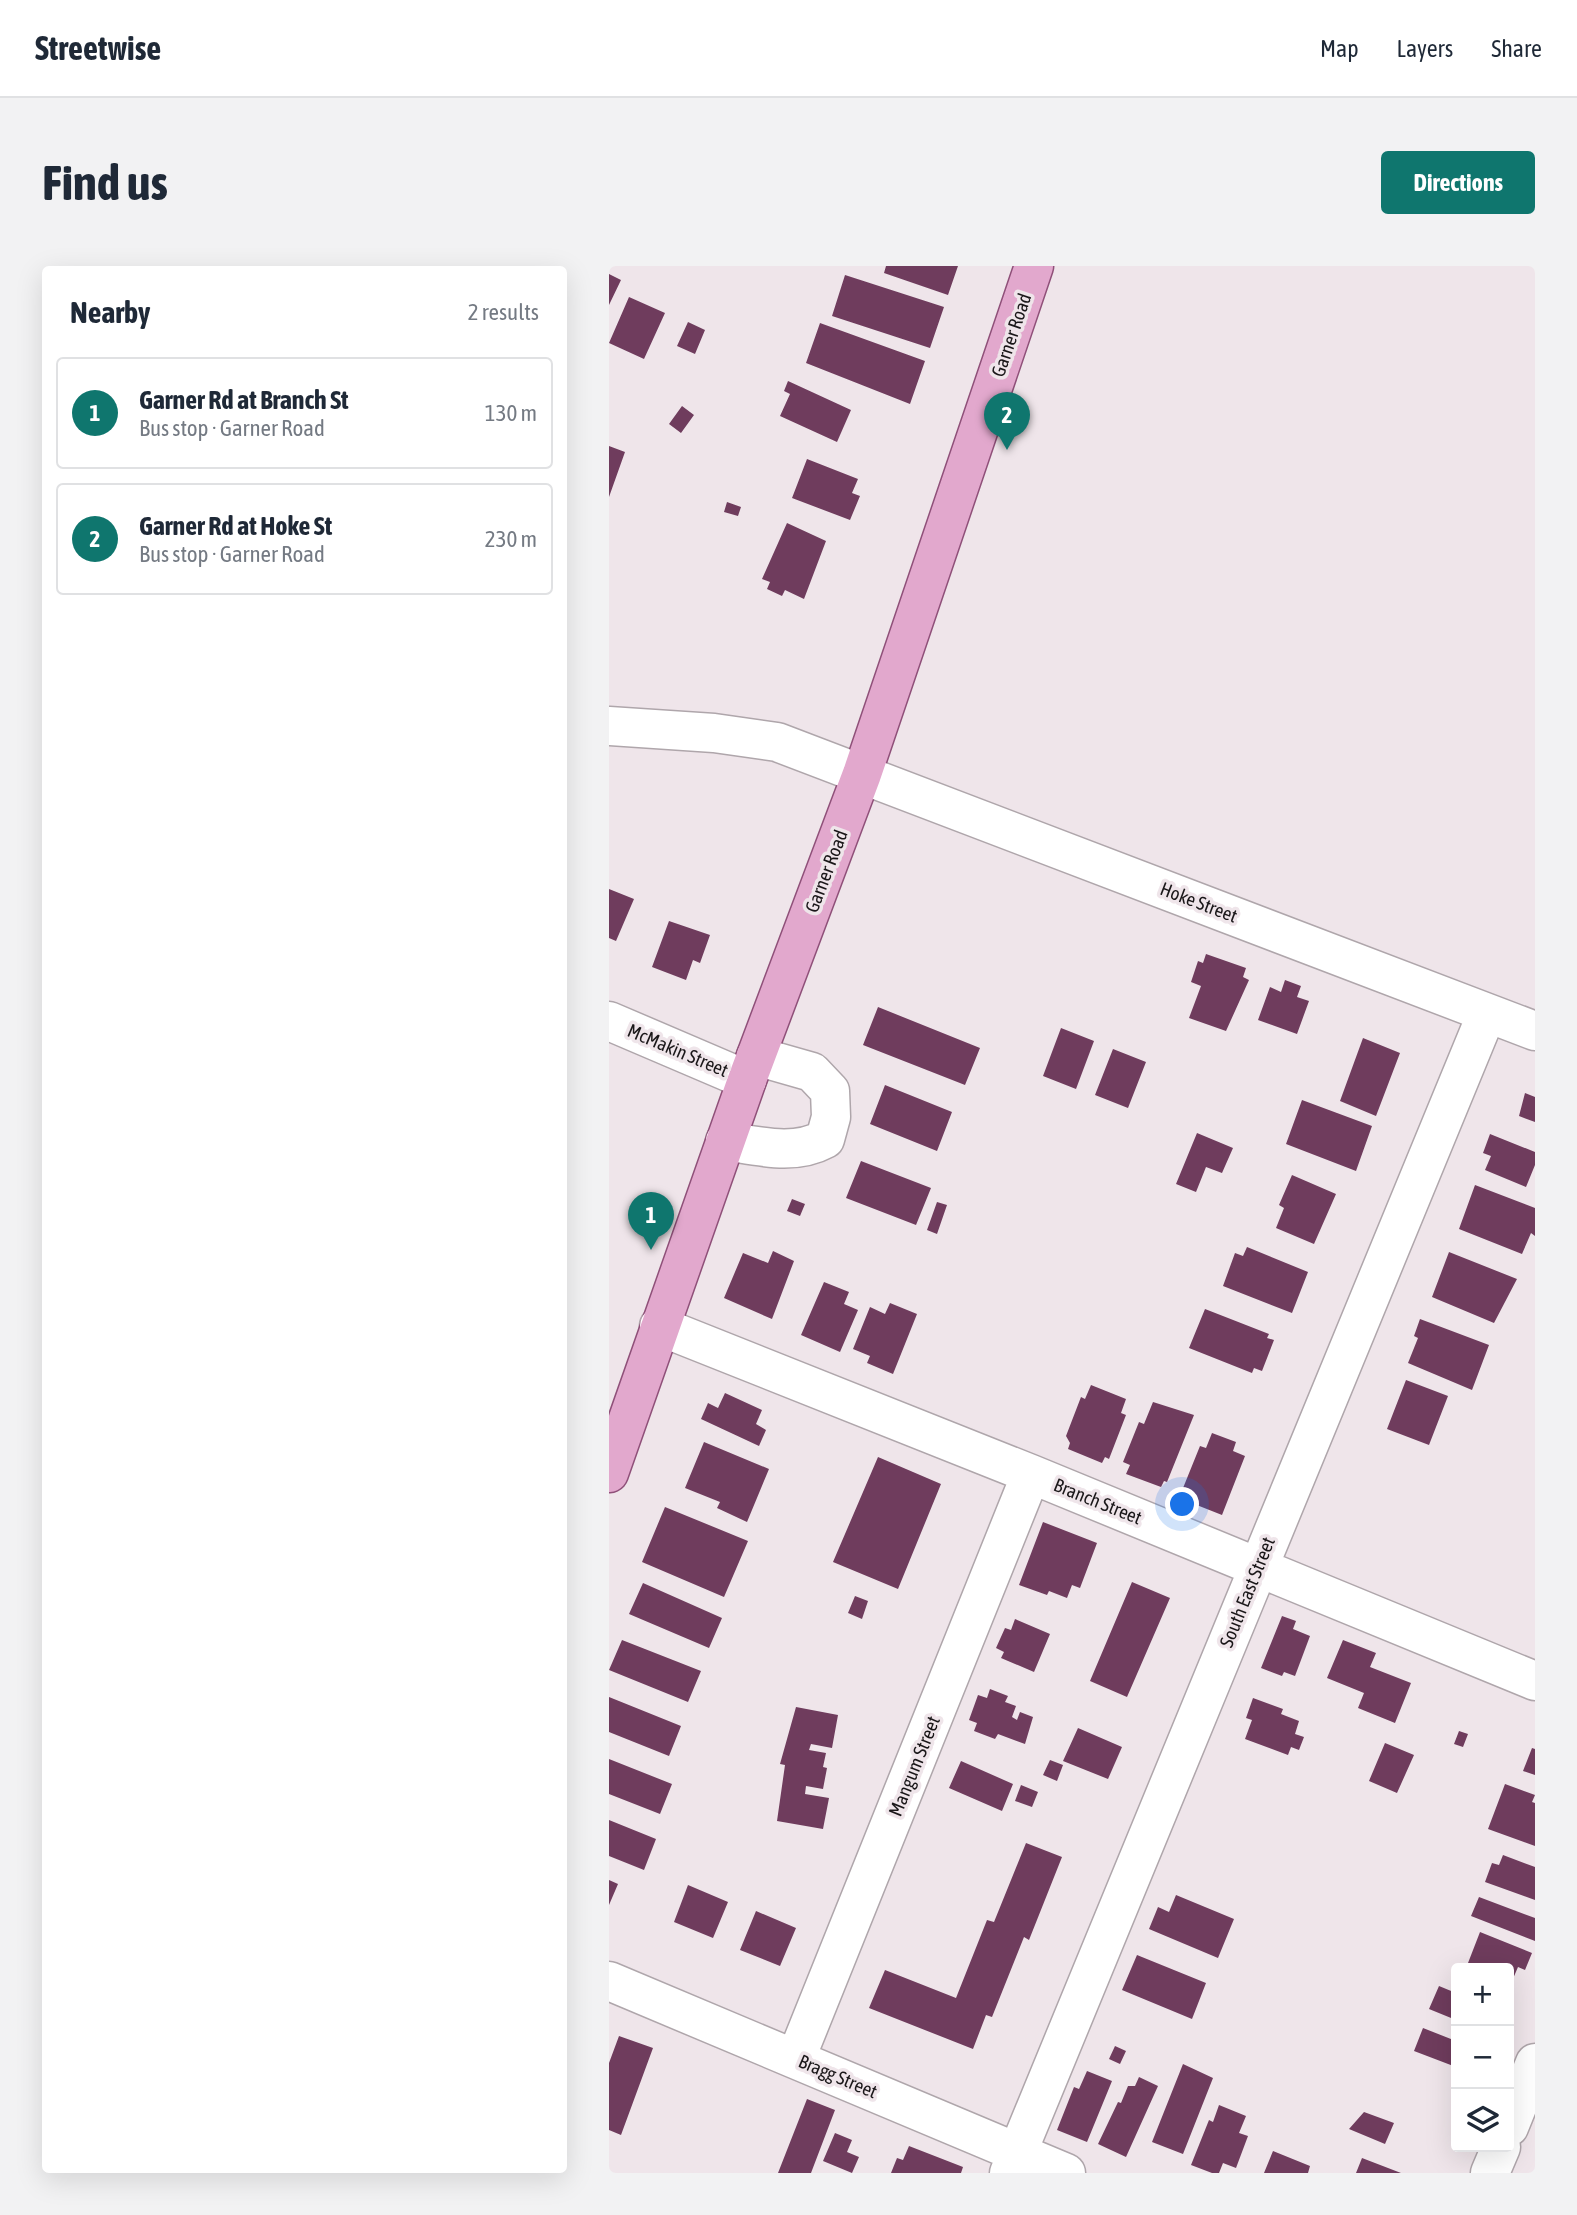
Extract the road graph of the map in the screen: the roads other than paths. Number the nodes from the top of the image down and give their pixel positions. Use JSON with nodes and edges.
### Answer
{"nodes":[{"id":1,"x":1034,"y":266,"type":"edge"},
{"id":2,"x":609,"y":726,"type":"edge"},
{"id":3,"x":863,"y":774,"type":"junction"},
{"id":4,"x":1487,"y":1013,"type":"junction"},
{"id":5,"x":609,"y":1021,"type":"edge"},
{"id":6,"x":1535,"y":1031,"type":"edge"},
{"id":7,"x":751,"y":1068,"type":"junction"},
{"id":8,"x":725,"y":1141,"type":"junction"},
{"id":9,"x":659,"y":1326,"type":"junction"},
{"id":10,"x":609,"y":1472,"type":"edge"},
{"id":11,"x":1031,"y":1474,"type":"junction"},
{"id":12,"x":1257,"y":1567,"type":"junction"},
{"id":13,"x":1535,"y":1681,"type":"edge"},
{"id":14,"x":609,"y":1980,"type":"edge"},
{"id":15,"x":796,"y":2058,"type":"junction"},
{"id":16,"x":1535,"y":2063,"type":"edge"},
{"id":17,"x":1514,"y":2115,"type":"edge"},
{"id":18,"x":1499,"y":2152,"type":"edge"},
{"id":19,"x":1013,"y":2163,"type":"edge"},
{"id":20,"x":1066,"y":2173,"type":"edge"},
{"id":21,"x":1490,"y":2173,"type":"edge"}],
"edges":[{"from":1,"to":3,"type":"main road","name":"Garner Road"},
{"from":2,"to":3,"type":"street","name":"Hoke Street"},
{"from":3,"to":4,"type":"street","name":"Hoke Street"},
{"from":3,"to":7,"type":"main road","name":"Garner Road"},
{"from":4,"to":6,"type":"street","name":"Hoke Street"},
{"from":4,"to":12,"type":"street","name":"South East Street"},
{"from":5,"to":7,"type":"street","name":"McMakin Street"},
{"from":7,"to":8,"type":"main road","name":"Garner Road"},
{"from":7,"to":8,"type":"street","name":"McMakin Street"},
{"from":8,"to":9,"type":"main road","name":"Garner Road"},
{"from":9,"to":10,"type":"main road","name":"Garner Road"},
{"from":9,"to":11,"type":"street","name":"Branch Street"},
{"from":11,"to":12,"type":"street","name":"Branch Street"},
{"from":11,"to":15,"type":"street","name":"Mangum Street"},
{"from":12,"to":13,"type":"street","name":"Branch Street"},
{"from":12,"to":19,"type":"street","name":"South East Street"},
{"from":14,"to":15,"type":"street","name":"Bragg Street"},
{"from":15,"to":19,"type":"street","name":"Bragg Street"},
{"from":16,"to":17,"type":"street"},
{"from":18,"to":21,"type":"street"},
{"from":19,"to":20,"type":"street","name":"Bragg Street"}]}
